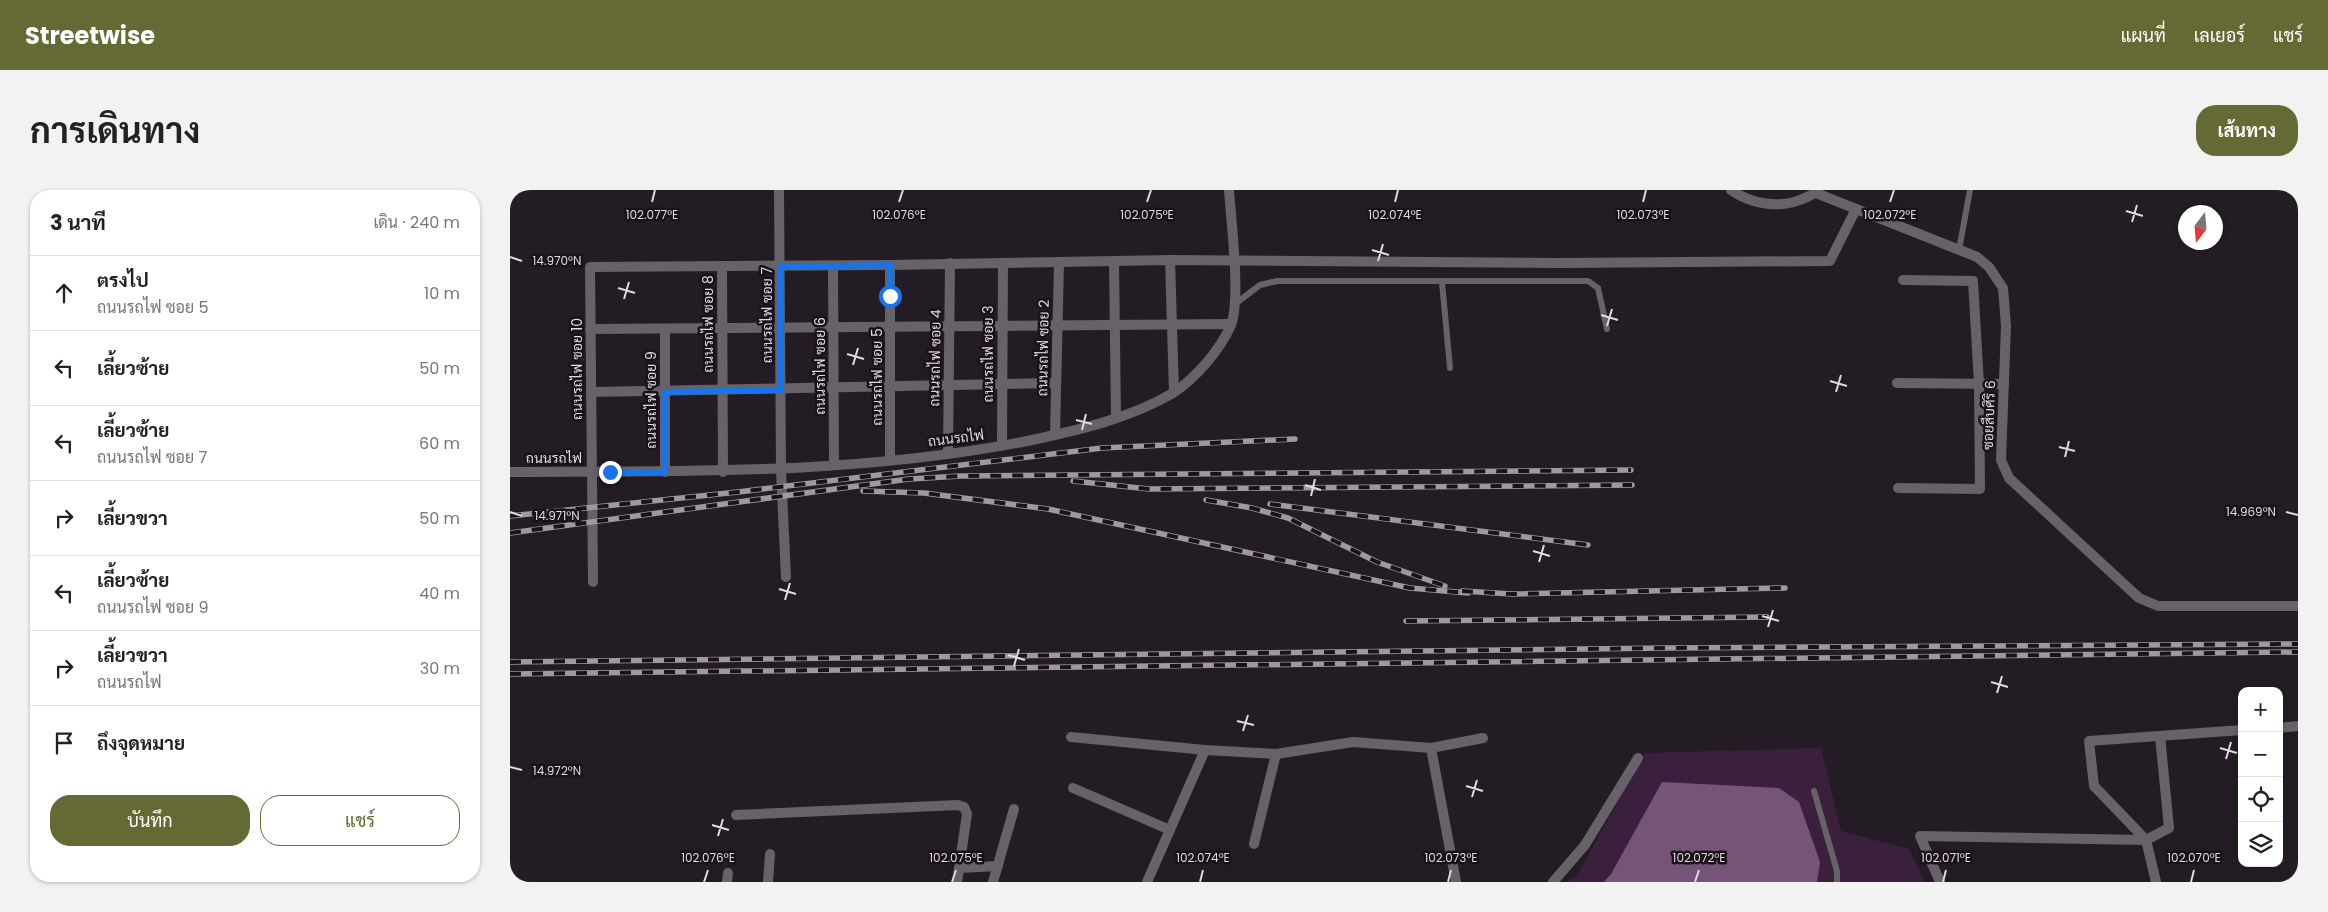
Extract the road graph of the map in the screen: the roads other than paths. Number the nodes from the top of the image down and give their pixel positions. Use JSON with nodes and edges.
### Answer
{"nodes":[{"id":1,"x":779,"y":190,"type":"edge"},
{"id":2,"x":1229,"y":190,"type":"edge"},
{"id":3,"x":1731,"y":190,"type":"edge"},
{"id":4,"x":1970,"y":190,"type":"edge"},
{"id":5,"x":1817,"y":191,"type":"edge"},
{"id":6,"x":1856,"y":209,"type":"junction"},
{"id":7,"x":1959,"y":250,"type":"junction"},
{"id":8,"x":1170,"y":260,"type":"junction"},
{"id":9,"x":1114,"y":261,"type":"junction"},
{"id":10,"x":1234,"y":261,"type":"junction"},
{"id":11,"x":1059,"y":262,"type":"junction"},
{"id":12,"x":1003,"y":263,"type":"junction"},
{"id":13,"x":950,"y":264,"type":"junction"},
{"id":14,"x":890,"y":265,"type":"junction"},
{"id":15,"x":722,"y":266,"type":"junction"},
{"id":16,"x":832,"y":266,"type":"junction"},
{"id":17,"x":780,"y":267,"type":"junction"},
{"id":18,"x":1903,"y":280,"type":"dead end"},
{"id":19,"x":1442,"y":282,"type":"junction"},
{"id":20,"x":1235,"y":304,"type":"junction"},
{"id":21,"x":1172,"y":324,"type":"junction"},
{"id":22,"x":1231,"y":324,"type":"junction"},
{"id":23,"x":1114,"y":325,"type":"junction"},
{"id":24,"x":1057,"y":326,"type":"junction"},
{"id":25,"x":950,"y":327,"type":"junction"},
{"id":26,"x":1002,"y":327,"type":"junction"},
{"id":27,"x":834,"y":328,"type":"junction"},
{"id":28,"x":890,"y":328,"type":"junction"},
{"id":29,"x":1607,"y":328,"type":"dead end"},
{"id":30,"x":590,"y":329,"type":"junction"},
{"id":31,"x":665,"y":329,"type":"junction"},
{"id":32,"x":722,"y":329,"type":"junction"},
{"id":33,"x":781,"y":329,"type":"junction"},
{"id":34,"x":1450,"y":368,"type":"dead end"},
{"id":35,"x":1897,"y":382,"type":"dead end"},
{"id":36,"x":1056,"y":383,"type":"junction"},
{"id":37,"x":949,"y":384,"type":"junction"},
{"id":38,"x":1002,"y":384,"type":"junction"},
{"id":39,"x":1980,"y":384,"type":"junction"},
{"id":40,"x":2004,"y":384,"type":"junction"},
{"id":41,"x":891,"y":386,"type":"junction"},
{"id":42,"x":834,"y":388,"type":"junction"},
{"id":43,"x":781,"y":390,"type":"junction"},
{"id":44,"x":722,"y":391,"type":"junction"},
{"id":45,"x":591,"y":392,"type":"junction"},
{"id":46,"x":665,"y":392,"type":"junction"},
{"id":47,"x":1174,"y":392,"type":"junction"},
{"id":48,"x":1116,"y":417,"type":"junction"},
{"id":49,"x":1055,"y":435,"type":"junction"},
{"id":50,"x":1002,"y":446,"type":"junction"},
{"id":51,"x":948,"y":454,"type":"junction"},
{"id":52,"x":890,"y":459,"type":"junction"},
{"id":53,"x":834,"y":465,"type":"junction"},
{"id":54,"x":781,"y":470,"type":"junction"},
{"id":55,"x":510,"y":472,"type":"edge"},
{"id":56,"x":591,"y":472,"type":"junction"},
{"id":57,"x":665,"y":472,"type":"junction"},
{"id":58,"x":722,"y":472,"type":"junction"},
{"id":59,"x":1898,"y":488,"type":"dead end"},
{"id":60,"x":786,"y":577,"type":"dead end"},
{"id":61,"x":593,"y":582,"type":"dead end"},
{"id":62,"x":2298,"y":606,"type":"edge"},
{"id":63,"x":2298,"y":726,"type":"edge"},
{"id":64,"x":2283,"y":728,"type":"edge"},
{"id":65,"x":2238,"y":730,"type":"edge"},
{"id":66,"x":2160,"y":736,"type":"junction"},
{"id":67,"x":1071,"y":737,"type":"dead end"},
{"id":68,"x":1483,"y":738,"type":"dead end"},
{"id":69,"x":1431,"y":748,"type":"junction"},
{"id":70,"x":1205,"y":750,"type":"junction"},
{"id":71,"x":1276,"y":754,"type":"junction"},
{"id":72,"x":1638,"y":758,"type":"dead end"},
{"id":73,"x":1073,"y":788,"type":"dead end"},
{"id":74,"x":1814,"y":791,"type":"dead end"},
{"id":75,"x":1014,"y":809,"type":"dead end"},
{"id":76,"x":736,"y":816,"type":"dead end"},
{"id":77,"x":1170,"y":830,"type":"junction"},
{"id":78,"x":2146,"y":840,"type":"junction"},
{"id":79,"x":1254,"y":844,"type":"dead end"},
{"id":80,"x":770,"y":854,"type":"dead end"},
{"id":81,"x":998,"y":866,"type":"junction"},
{"id":82,"x":960,"y":868,"type":"junction"},
{"id":83,"x":768,"y":882,"type":"edge"},
{"id":84,"x":956,"y":882,"type":"edge"},
{"id":85,"x":993,"y":882,"type":"edge"},
{"id":86,"x":1147,"y":882,"type":"edge"},
{"id":87,"x":1456,"y":882,"type":"edge"},
{"id":88,"x":1553,"y":882,"type":"edge"},
{"id":89,"x":1837,"y":882,"type":"edge"},
{"id":90,"x":1940,"y":882,"type":"edge"},
{"id":91,"x":2156,"y":882,"type":"edge"}],
"edges":[{"from":1,"to":17,"type":"street","name":"ถนนรถไฟ ซอย 7"},
{"from":2,"to":10,"type":"street","name":"ถนนรถไฟ"},
{"from":3,"to":5,"type":"street"},
{"from":4,"to":7,"type":"lane"},
{"from":5,"to":6,"type":"street","name":"ซอยสืบศิริ 6"},
{"from":6,"to":7,"type":"street","name":"ซอยสืบศิริ 6"},
{"from":6,"to":10,"type":"street"},
{"from":7,"to":40,"type":"street","name":"ซอยสืบศิริ 6"},
{"from":8,"to":9,"type":"street"},
{"from":8,"to":10,"type":"street"},
{"from":8,"to":21,"type":"street"},
{"from":9,"to":11,"type":"street"},
{"from":9,"to":23,"type":"street"},
{"from":10,"to":20,"type":"street","name":"ถนนรถไฟ"},
{"from":11,"to":12,"type":"street"},
{"from":11,"to":24,"type":"street","name":"ถนนรถไฟ ซอย 2"},
{"from":12,"to":13,"type":"street"},
{"from":12,"to":26,"type":"street","name":"ถนนรถไฟ ซอย 3"},
{"from":13,"to":14,"type":"street"},
{"from":13,"to":25,"type":"street","name":"ถนนรถไฟ ซอย 4"},
{"from":14,"to":16,"type":"street"},
{"from":14,"to":28,"type":"street","name":"ถนนรถไฟ ซอย 5"},
{"from":15,"to":17,"type":"street"},
{"from":15,"to":30,"type":"street","name":"ถนนรถไฟ ซอย 10"},
{"from":15,"to":32,"type":"street","name":"ถนนรถไฟ ซอย 8"},
{"from":16,"to":17,"type":"street"},
{"from":16,"to":27,"type":"street","name":"ถนนรถไฟ ซอย 6"},
{"from":17,"to":33,"type":"street","name":"ถนนรถไฟ ซอย 7"},
{"from":18,"to":39,"type":"street"},
{"from":19,"to":20,"type":"lane"},
{"from":19,"to":29,"type":"lane"},
{"from":19,"to":34,"type":"lane"},
{"from":20,"to":22,"type":"street","name":"ถนนรถไฟ"},
{"from":21,"to":22,"type":"street"},
{"from":21,"to":23,"type":"street"},
{"from":21,"to":47,"type":"street"},
{"from":22,"to":47,"type":"street","name":"ถนนรถไฟ"},
{"from":23,"to":24,"type":"street"},
{"from":23,"to":48,"type":"street"},
{"from":24,"to":26,"type":"street"},
{"from":24,"to":36,"type":"street","name":"ถนนรถไฟ ซอย 2"},
{"from":25,"to":26,"type":"street"},
{"from":25,"to":28,"type":"street"},
{"from":25,"to":37,"type":"street","name":"ถนนรถไฟ ซอย 4"},
{"from":26,"to":38,"type":"street","name":"ถนนรถไฟ ซอย 3"},
{"from":27,"to":28,"type":"street"},
{"from":27,"to":33,"type":"street"},
{"from":27,"to":42,"type":"street","name":"ถนนรถไฟ ซอย 6"},
{"from":28,"to":41,"type":"street","name":"ถนนรถไฟ ซอย 5"},
{"from":30,"to":31,"type":"street"},
{"from":30,"to":45,"type":"street","name":"ถนนรถไฟ ซอย 10"},
{"from":31,"to":32,"type":"street"},
{"from":31,"to":46,"type":"street","name":"ถนนรถไฟ ซอย 9"},
{"from":32,"to":33,"type":"street"},
{"from":32,"to":44,"type":"street","name":"ถนนรถไฟ ซอย 8"},
{"from":33,"to":43,"type":"street","name":"ถนนรถไฟ ซอย 7"},
{"from":35,"to":39,"type":"street"},
{"from":36,"to":38,"type":"street"},
{"from":36,"to":49,"type":"street","name":"ถนนรถไฟ ซอย 2"},
{"from":37,"to":38,"type":"street"},
{"from":37,"to":41,"type":"street"},
{"from":37,"to":51,"type":"street","name":"ถนนรถไฟ ซอย 4"},
{"from":38,"to":50,"type":"street","name":"ถนนรถไฟ ซอย 3"},
{"from":39,"to":40,"type":"street"},
{"from":39,"to":59,"type":"street"},
{"from":40,"to":62,"type":"street","name":"ซอยสืบศิริ 6"},
{"from":41,"to":42,"type":"street"},
{"from":41,"to":52,"type":"street","name":"ถนนรถไฟ ซอย 5"},
{"from":42,"to":43,"type":"street"},
{"from":42,"to":53,"type":"street","name":"ถนนรถไฟ ซอย 6"},
{"from":43,"to":44,"type":"street"},
{"from":43,"to":54,"type":"street","name":"ถนนรถไฟ ซอย 7"},
{"from":44,"to":46,"type":"street"},
{"from":44,"to":58,"type":"street","name":"ถนนรถไฟ ซอย 8"},
{"from":45,"to":46,"type":"street"},
{"from":45,"to":56,"type":"street","name":"ถนนรถไฟ ซอย 10"},
{"from":46,"to":57,"type":"street","name":"ถนนรถไฟ ซอย 9"},
{"from":47,"to":48,"type":"street","name":"ถนนรถไฟ"},
{"from":48,"to":49,"type":"street","name":"ถนนรถไฟ"},
{"from":49,"to":50,"type":"street","name":"ถนนรถไฟ"},
{"from":50,"to":51,"type":"street","name":"ถนนรถไฟ"},
{"from":51,"to":52,"type":"street","name":"ถนนรถไฟ"},
{"from":52,"to":53,"type":"street","name":"ถนนรถไฟ"},
{"from":53,"to":54,"type":"street","name":"ถนนรถไฟ"},
{"from":54,"to":58,"type":"street","name":"ถนนรถไฟ"},
{"from":54,"to":60,"type":"street","name":"ถนนรถไฟ ซอย 7"},
{"from":55,"to":56,"type":"street","name":"ถนนรถไฟ"},
{"from":56,"to":57,"type":"street","name":"ถนนรถไฟ"},
{"from":56,"to":61,"type":"street","name":"ถนนรถไฟ ซอย 10"},
{"from":57,"to":58,"type":"street","name":"ถนนรถไฟ"},
{"from":63,"to":64,"type":"street"},
{"from":65,"to":66,"type":"street"},
{"from":66,"to":78,"type":"street"},
{"from":66,"to":78,"type":"street"},
{"from":67,"to":70,"type":"street"},
{"from":68,"to":69,"type":"street"},
{"from":69,"to":71,"type":"street"},
{"from":69,"to":87,"type":"street"},
{"from":70,"to":71,"type":"street"},
{"from":70,"to":77,"type":"street"},
{"from":71,"to":79,"type":"street"},
{"from":72,"to":88,"type":"street"},
{"from":73,"to":77,"type":"street"},
{"from":74,"to":89,"type":"lane"},
{"from":75,"to":81,"type":"street"},
{"from":76,"to":82,"type":"street"},
{"from":77,"to":86,"type":"street"},
{"from":78,"to":90,"type":"street"},
{"from":78,"to":91,"type":"street"},
{"from":80,"to":83,"type":"street"},
{"from":81,"to":82,"type":"street"},
{"from":81,"to":85,"type":"street"},
{"from":82,"to":84,"type":"street"}]}
